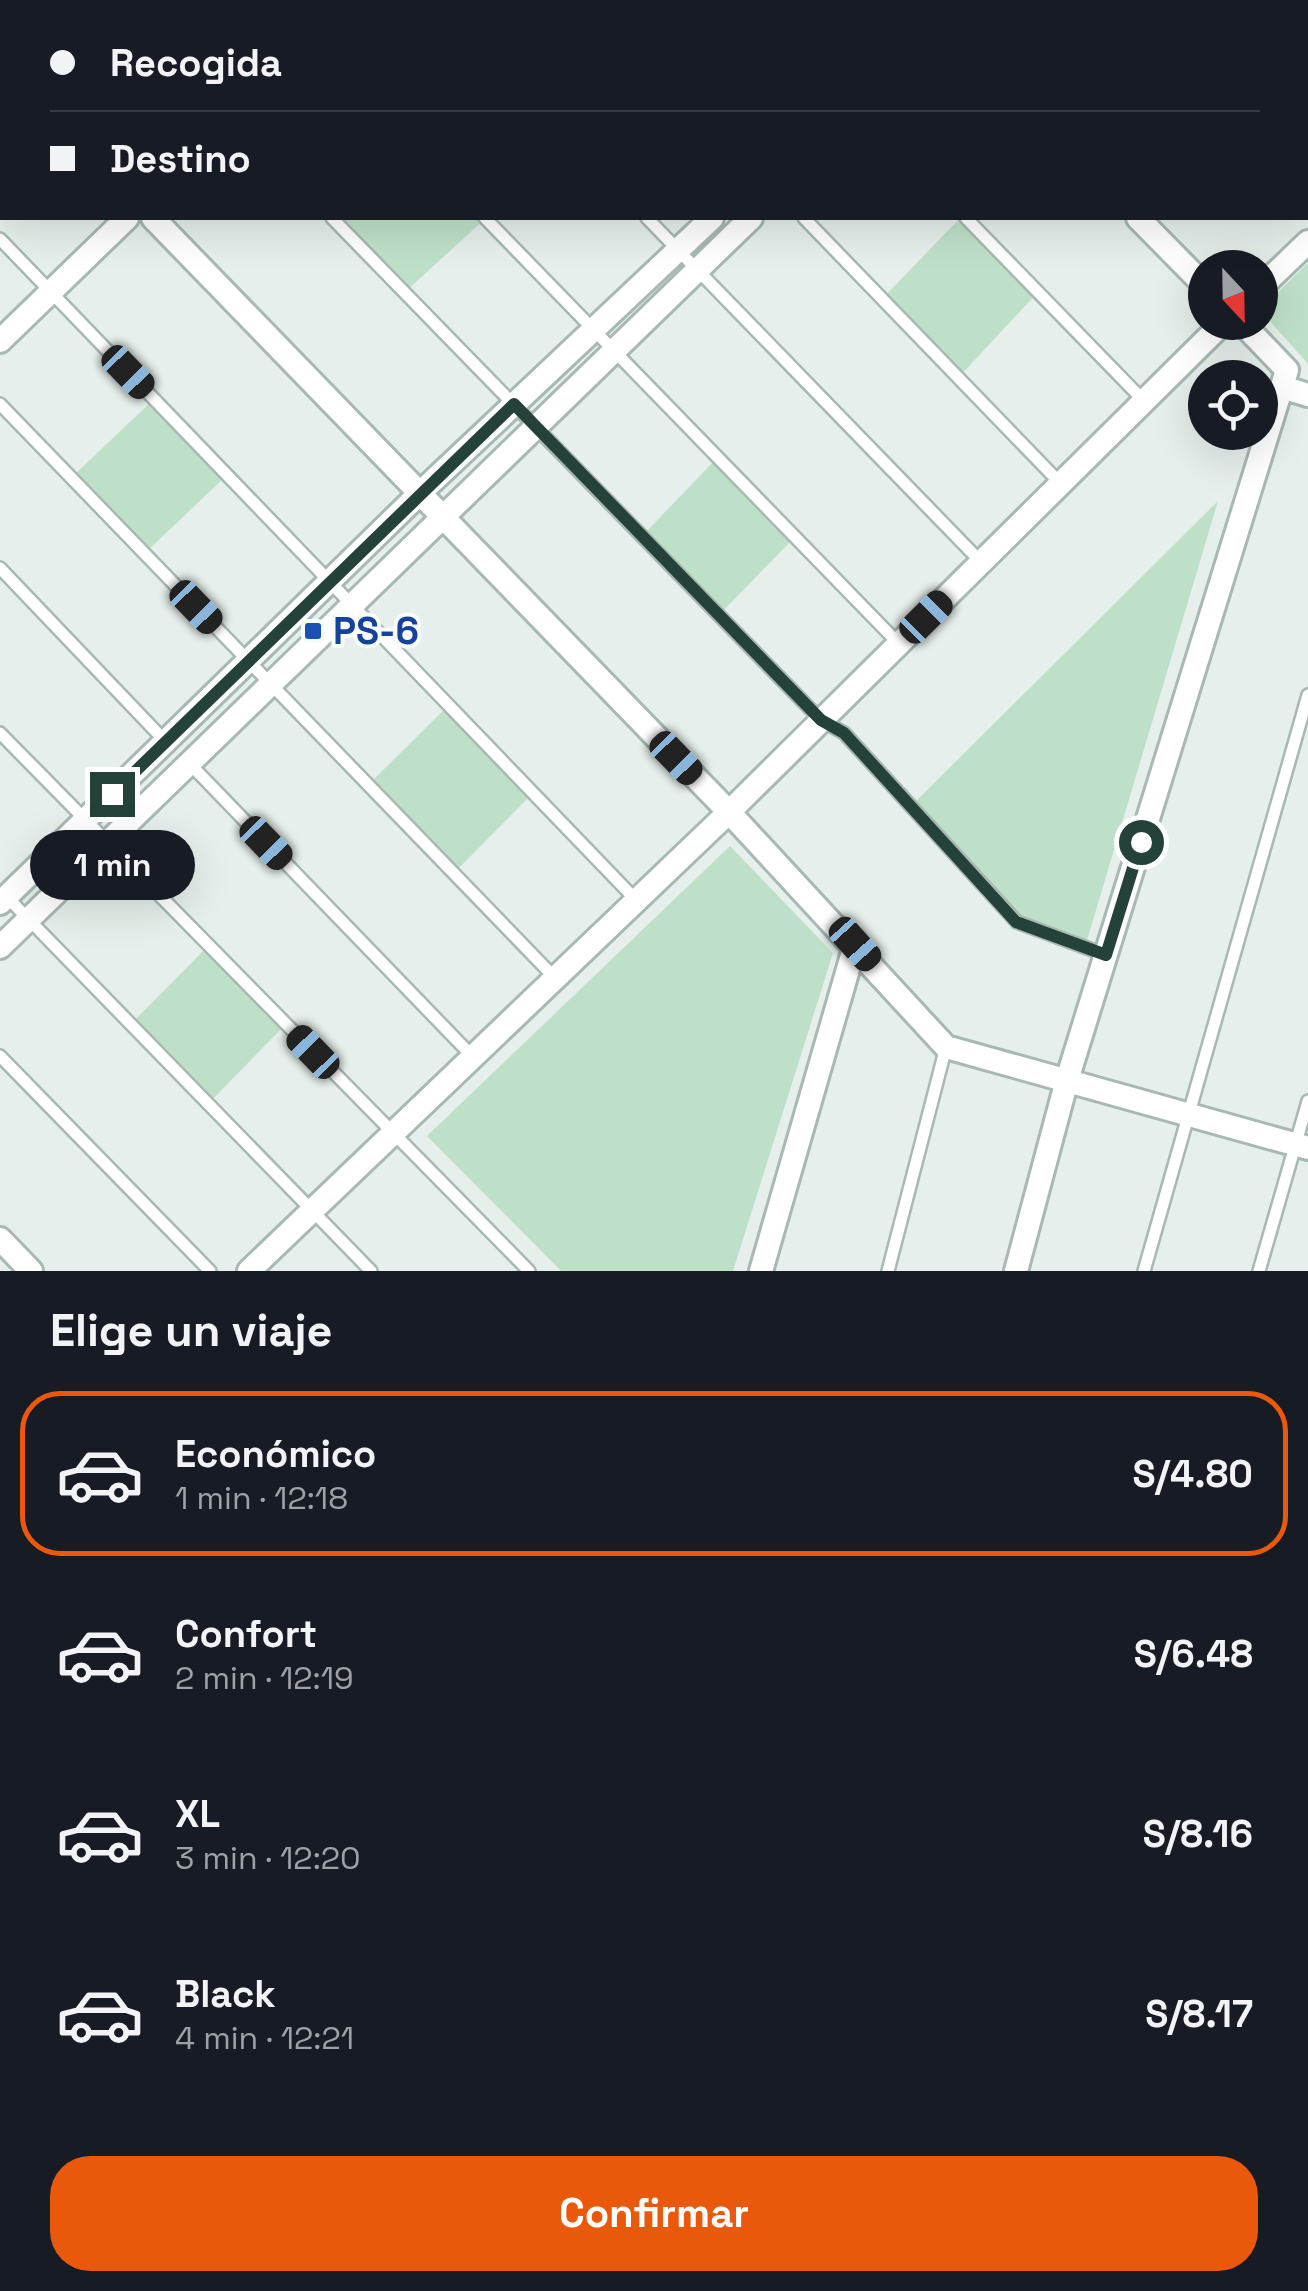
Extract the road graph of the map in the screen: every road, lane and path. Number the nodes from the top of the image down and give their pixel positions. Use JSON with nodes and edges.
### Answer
{"nodes":[{"id":1,"x":125,"y":220,"type":"edge"},
{"id":2,"x":155,"y":220,"type":"edge"},
{"id":3,"x":334,"y":220,"type":"edge"},
{"id":4,"x":487,"y":220,"type":"edge"},
{"id":5,"x":649,"y":220,"type":"edge"},
{"id":6,"x":710,"y":220,"type":"edge"},
{"id":7,"x":749,"y":220,"type":"edge"},
{"id":8,"x":806,"y":220,"type":"edge"},
{"id":9,"x":968,"y":220,"type":"edge"},
{"id":10,"x":1140,"y":220,"type":"edge"},
{"id":11,"x":0,"y":239,"type":"edge"},
{"id":12,"x":1308,"y":242,"type":"edge"},
{"id":13,"x":678,"y":250,"type":"junction"},
{"id":14,"x":698,"y":269,"type":"junction"},
{"id":15,"x":1188,"y":269,"type":"edge"},
{"id":16,"x":1278,"y":271,"type":"edge"},
{"id":17,"x":51,"y":292,"type":"junction"},
{"id":18,"x":593,"y":329,"type":"junction"},
{"id":19,"x":1206,"y":340,"type":"edge"},
{"id":20,"x":1258,"y":340,"type":"edge"},
{"id":21,"x":0,"y":341,"type":"edge"},
{"id":22,"x":613,"y":350,"type":"junction"},
{"id":23,"x":1282,"y":387,"type":"junction"},
{"id":24,"x":1308,"y":395,"type":"edge"},
{"id":25,"x":1144,"y":401,"type":"junction"},
{"id":26,"x":0,"y":404,"type":"edge"},
{"id":27,"x":514,"y":404,"type":"junction"},
{"id":28,"x":535,"y":426,"type":"junction"},
{"id":29,"x":1061,"y":484,"type":"junction"},
{"id":30,"x":419,"y":494,"type":"junction"},
{"id":31,"x":441,"y":516,"type":"junction"},
{"id":32,"x":981,"y":562,"type":"junction"},
{"id":33,"x":0,"y":568,"type":"edge"},
{"id":34,"x":329,"y":582,"type":"junction"},
{"id":35,"x":351,"y":604,"type":"junction"},
{"id":36,"x":898,"y":644,"type":"junction"},
{"id":37,"x":248,"y":661,"type":"junction"},
{"id":38,"x":270,"y":683,"type":"junction"},
{"id":39,"x":1308,"y":695,"type":"edge"},
{"id":40,"x":821,"y":720,"type":"junction"},
{"id":41,"x":0,"y":733,"type":"edge"},
{"id":42,"x":166,"y":742,"type":"junction"},
{"id":43,"x":189,"y":762,"type":"junction"},
{"id":44,"x":728,"y":812,"type":"junction"},
{"id":45,"x":85,"y":820,"type":"junction"},
{"id":46,"x":107,"y":842,"type":"junction"},
{"id":47,"x":2,"y":897,"type":"edge"},
{"id":48,"x":636,"y":900,"type":"junction"},
{"id":49,"x":28,"y":920,"type":"junction"},
{"id":50,"x":855,"y":944,"type":"junction"},
{"id":51,"x":0,"y":947,"type":"edge"},
{"id":52,"x":1106,"y":955,"type":"junction"},
{"id":53,"x":556,"y":978,"type":"junction"},
{"id":54,"x":946,"y":1047,"type":"junction"},
{"id":55,"x":0,"y":1056,"type":"edge"},
{"id":56,"x":473,"y":1057,"type":"junction"},
{"id":57,"x":1067,"y":1080,"type":"junction"},
{"id":58,"x":1308,"y":1100,"type":"edge"},
{"id":59,"x":1188,"y":1114,"type":"junction"},
{"id":60,"x":394,"y":1133,"type":"junction"},
{"id":61,"x":1302,"y":1146,"type":"edge"},
{"id":62,"x":312,"y":1211,"type":"junction"},
{"id":63,"x":0,"y":1239,"type":"edge"},
{"id":64,"x":31,"y":1271,"type":"edge"},
{"id":65,"x":210,"y":1271,"type":"edge"},
{"id":66,"x":250,"y":1271,"type":"edge"},
{"id":67,"x":370,"y":1271,"type":"edge"},
{"id":68,"x":530,"y":1271,"type":"edge"},
{"id":69,"x":760,"y":1271,"type":"edge"},
{"id":70,"x":888,"y":1271,"type":"edge"},
{"id":71,"x":1016,"y":1271,"type":"edge"},
{"id":72,"x":1144,"y":1271,"type":"edge"},
{"id":73,"x":1259,"y":1271,"type":"edge"}],
"edges":[{"from":1,"to":17,"type":"street"},
{"from":2,"to":30,"type":"street"},
{"from":3,"to":27,"type":"lane"},
{"from":4,"to":18,"type":"lane"},
{"from":5,"to":13,"type":"lane"},
{"from":6,"to":13,"type":"street"},
{"from":7,"to":14,"type":"street"},
{"from":8,"to":29,"type":"lane"},
{"from":9,"to":25,"type":"lane"},
{"from":10,"to":15,"type":"street"},
{"from":11,"to":17,"type":"lane"},
{"from":12,"to":16,"type":"street"},
{"from":13,"to":14,"type":"lane"},
{"from":13,"to":18,"type":"street"},
{"from":14,"to":22,"type":"street"},
{"from":14,"to":32,"type":"lane"},
{"from":17,"to":21,"type":"street"},
{"from":17,"to":34,"type":"lane"},
{"from":18,"to":22,"type":"lane"},
{"from":18,"to":27,"type":"street"},
{"from":19,"to":25,"type":"street"},
{"from":20,"to":23,"type":"street"},
{"from":22,"to":28,"type":"street"},
{"from":22,"to":36,"type":"lane"},
{"from":23,"to":24,"type":"street"},
{"from":23,"to":52,"type":"street"},
{"from":25,"to":29,"type":"street"},
{"from":26,"to":37,"type":"lane"},
{"from":27,"to":28,"type":"lane"},
{"from":27,"to":30,"type":"street"},
{"from":28,"to":31,"type":"street"},
{"from":28,"to":40,"type":"lane"},
{"from":29,"to":32,"type":"street"},
{"from":30,"to":31,"type":"street"},
{"from":30,"to":34,"type":"street"},
{"from":31,"to":35,"type":"street"},
{"from":31,"to":44,"type":"street"},
{"from":32,"to":36,"type":"street"},
{"from":33,"to":42,"type":"lane"},
{"from":34,"to":35,"type":"lane"},
{"from":34,"to":37,"type":"street"},
{"from":35,"to":38,"type":"street"},
{"from":35,"to":48,"type":"lane"},
{"from":36,"to":40,"type":"street"},
{"from":37,"to":38,"type":"lane"},
{"from":37,"to":42,"type":"street"},
{"from":38,"to":43,"type":"street"},
{"from":38,"to":53,"type":"lane"},
{"from":39,"to":59,"type":"lane"},
{"from":40,"to":44,"type":"street"},
{"from":40,"to":52,"type":"lane"},
{"from":41,"to":45,"type":"lane"},
{"from":42,"to":45,"type":"street"},
{"from":43,"to":46,"type":"street"},
{"from":43,"to":56,"type":"lane"},
{"from":44,"to":48,"type":"street"},
{"from":44,"to":50,"type":"street"},
{"from":45,"to":46,"type":"lane"},
{"from":45,"to":47,"type":"street"},
{"from":46,"to":49,"type":"street"},
{"from":46,"to":60,"type":"lane"},
{"from":47,"to":49,"type":"lane"},
{"from":48,"to":53,"type":"street"},
{"from":49,"to":51,"type":"street"},
{"from":49,"to":62,"type":"lane"},
{"from":50,"to":54,"type":"street"},
{"from":50,"to":69,"type":"street"},
{"from":52,"to":57,"type":"street"},
{"from":53,"to":56,"type":"street"},
{"from":54,"to":57,"type":"street"},
{"from":54,"to":70,"type":"lane"},
{"from":55,"to":65,"type":"lane"},
{"from":56,"to":60,"type":"street"},
{"from":57,"to":59,"type":"street"},
{"from":57,"to":71,"type":"street"},
{"from":58,"to":61,"type":"lane"},
{"from":59,"to":61,"type":"street"},
{"from":59,"to":72,"type":"lane"},
{"from":60,"to":62,"type":"street"},
{"from":60,"to":68,"type":"lane"},
{"from":61,"to":73,"type":"lane"},
{"from":62,"to":66,"type":"street"},
{"from":62,"to":67,"type":"lane"},
{"from":63,"to":64,"type":"street"}]}
